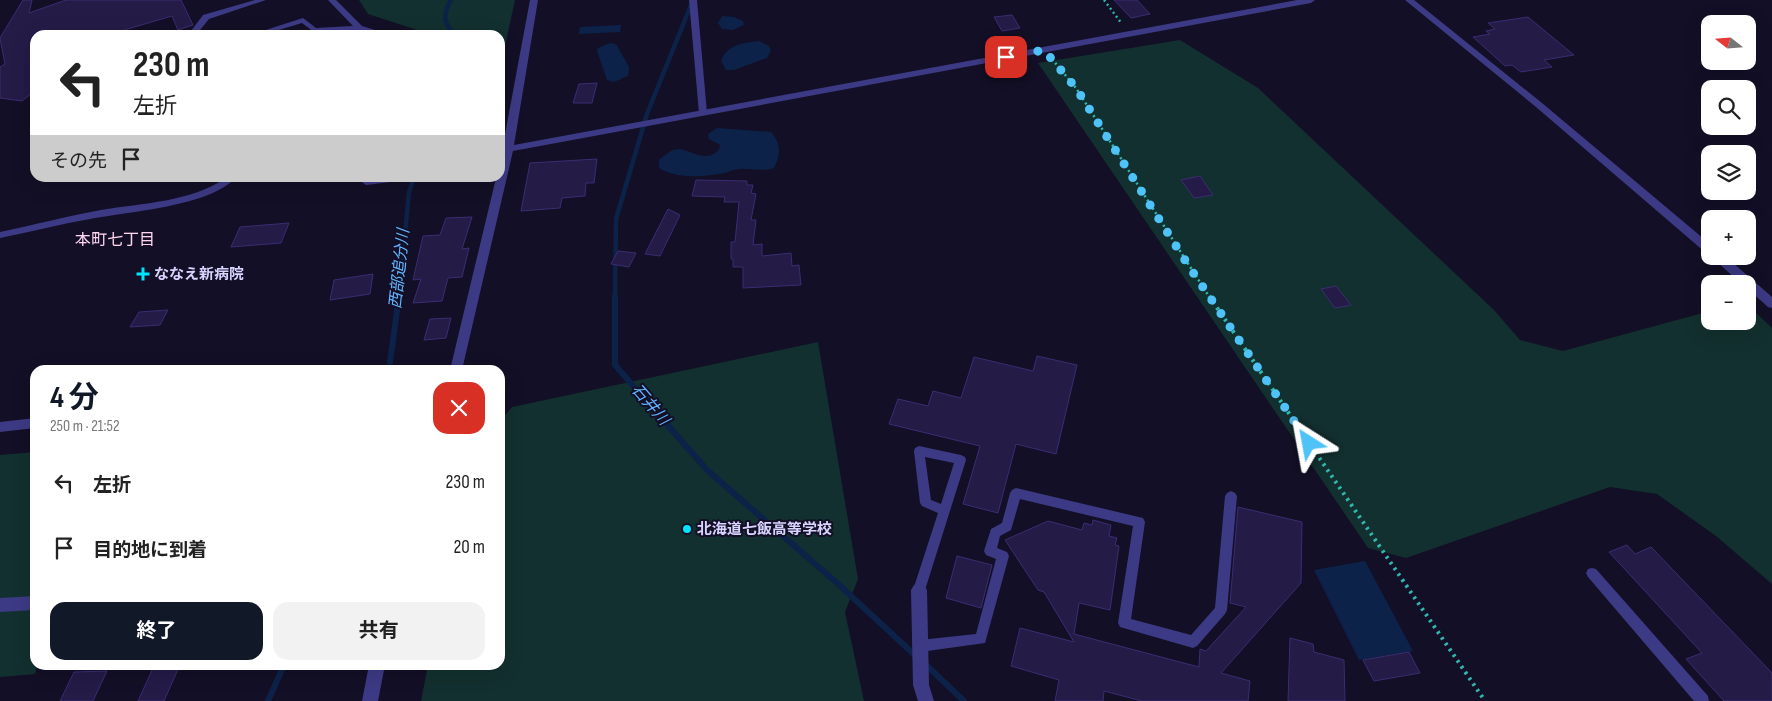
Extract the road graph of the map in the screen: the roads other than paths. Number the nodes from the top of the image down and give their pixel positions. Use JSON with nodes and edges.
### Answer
{"nodes":[{"id":1,"x":262,"y":0,"type":"edge"},
{"id":2,"x":332,"y":0,"type":"edge"},
{"id":3,"x":534,"y":0,"type":"edge"},
{"id":4,"x":692,"y":0,"type":"edge"},
{"id":5,"x":1311,"y":0,"type":"edge"},
{"id":6,"x":1409,"y":0,"type":"edge"},
{"id":7,"x":359,"y":28,"type":"junction"},
{"id":8,"x":196,"y":30,"type":"edge"},
{"id":9,"x":270,"y":30,"type":"edge"},
{"id":10,"x":314,"y":30,"type":"edge"},
{"id":11,"x":314,"y":30,"type":"edge"},
{"id":12,"x":367,"y":30,"type":"edge"},
{"id":13,"x":703,"y":113,"type":"junction"},
{"id":14,"x":508,"y":148,"type":"junction"},
{"id":15,"x":505,"y":156,"type":"edge"},
{"id":16,"x":226,"y":182,"type":"edge"},
{"id":17,"x":498,"y":182,"type":"edge"},
{"id":18,"x":0,"y":235,"type":"edge"},
{"id":19,"x":1701,"y":242,"type":"edge"},
{"id":20,"x":1727,"y":265,"type":"edge"},
{"id":21,"x":1772,"y":304,"type":"edge"},
{"id":22,"x":457,"y":365,"type":"edge"},
{"id":23,"x":30,"y":424,"type":"edge"},
{"id":24,"x":0,"y":427,"type":"edge"},
{"id":25,"x":1231,"y":496,"type":"dead end"},
{"id":26,"x":945,"y":511,"type":"junction"},
{"id":27,"x":1592,"y":573,"type":"dead end"},
{"id":28,"x":919,"y":590,"type":"joint"},
{"id":29,"x":30,"y":603,"type":"edge"},
{"id":30,"x":0,"y":605,"type":"edge"},
{"id":31,"x":920,"y":646,"type":"junction"},
{"id":32,"x":376,"y":670,"type":"edge"},
{"id":33,"x":370,"y":701,"type":"edge"},
{"id":34,"x":926,"y":701,"type":"edge"},
{"id":35,"x":1703,"y":701,"type":"edge"}],
"edges":[{"from":1,"to":8,"type":"lane"},
{"from":2,"to":7,"type":"lane"},
{"from":3,"to":14,"type":"street"},
{"from":4,"to":13,"type":"lane"},
{"from":5,"to":13,"type":"street"},
{"from":6,"to":19,"type":"street"},
{"from":7,"to":10,"type":"lane"},
{"from":7,"to":12,"type":"lane"},
{"from":9,"to":11,"type":"lane"},
{"from":13,"to":14,"type":"street"},
{"from":14,"to":15,"type":"street"},
{"from":16,"to":18,"type":"lane"},
{"from":17,"to":22,"type":"street"},
{"from":20,"to":21,"type":"street"},
{"from":23,"to":24,"type":"street"},
{"from":25,"to":31,"type":"lane"},
{"from":26,"to":26,"type":"lane"},
{"from":26,"to":28,"type":"lane"},
{"from":27,"to":35,"type":"lane"},
{"from":28,"to":31,"type":"street"},
{"from":29,"to":30,"type":"street"},
{"from":31,"to":34,"type":"street"},
{"from":32,"to":33,"type":"street"}]}
